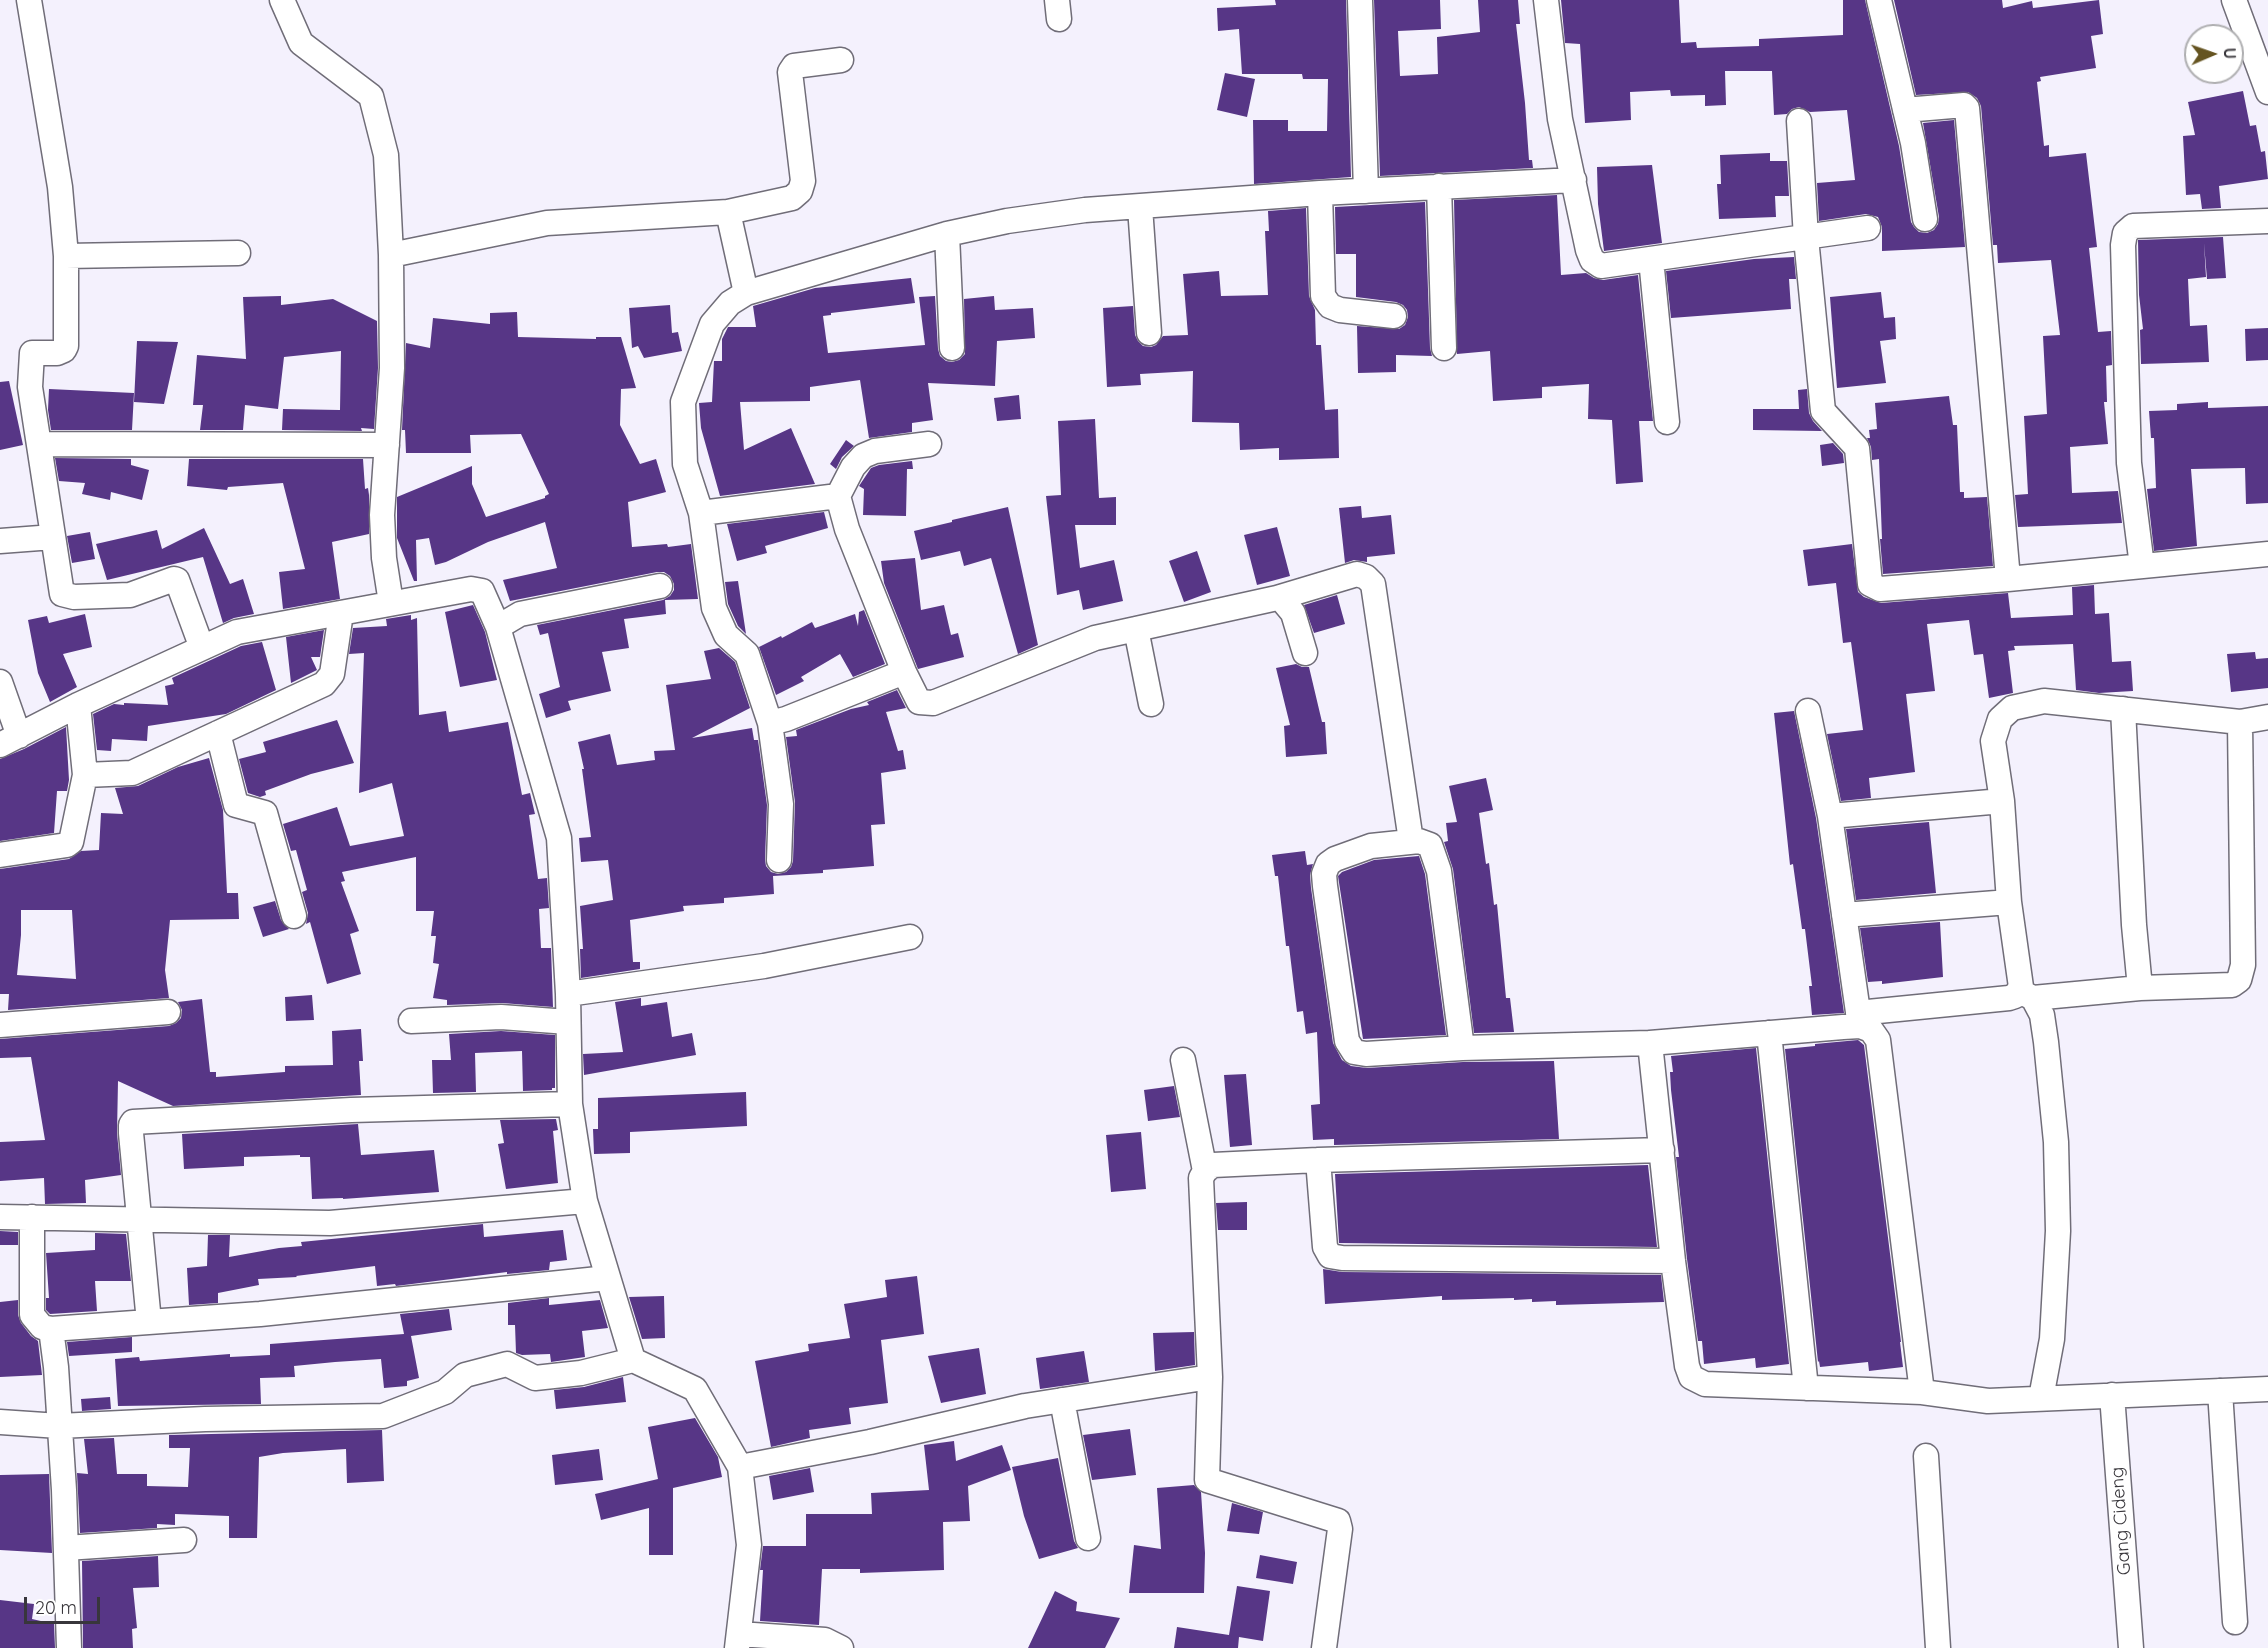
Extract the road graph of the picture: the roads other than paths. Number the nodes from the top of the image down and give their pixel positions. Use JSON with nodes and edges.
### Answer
{"nodes":[{"id":1,"x":29,"y":0,"type":"edge"},
{"id":2,"x":282,"y":0,"type":"edge"},
{"id":3,"x":1360,"y":0,"type":"edge"},
{"id":4,"x":1546,"y":0,"type":"edge"},
{"id":5,"x":1879,"y":0,"type":"edge"},
{"id":6,"x":2234,"y":0,"type":"edge"},
{"id":7,"x":841,"y":60,"type":"dead end"},
{"id":8,"x":2268,"y":92,"type":"edge"},
{"id":9,"x":1905,"y":110,"type":"junction"},
{"id":10,"x":1799,"y":121,"type":"dead end"},
{"id":11,"x":1574,"y":180,"type":"junction"},
{"id":12,"x":1438,"y":186,"type":"junction"},
{"id":13,"x":1366,"y":191,"type":"junction"},
{"id":14,"x":1320,"y":194,"type":"junction"},
{"id":15,"x":1140,"y":207,"type":"junction"},
{"id":16,"x":728,"y":212,"type":"junction"},
{"id":17,"x":1925,"y":219,"type":"dead end"},
{"id":18,"x":2268,"y":221,"type":"edge"},
{"id":19,"x":1868,"y":228,"type":"dead end"},
{"id":20,"x":947,"y":234,"type":"junction"},
{"id":21,"x":1806,"y":238,"type":"junction"},
{"id":22,"x":238,"y":253,"type":"dead end"},
{"id":23,"x":392,"y":255,"type":"junction"},
{"id":24,"x":66,"y":256,"type":"junction"},
{"id":25,"x":1651,"y":259,"type":"junction"},
{"id":26,"x":746,"y":293,"type":"junction"},
{"id":27,"x":1394,"y":316,"type":"dead end"},
{"id":28,"x":1149,"y":333,"type":"dead end"},
{"id":29,"x":952,"y":348,"type":"dead end"},
{"id":30,"x":1444,"y":348,"type":"dead end"},
{"id":31,"x":1667,"y":422,"type":"dead end"},
{"id":32,"x":39,"y":444,"type":"junction"},
{"id":33,"x":929,"y":444,"type":"dead end"},
{"id":34,"x":387,"y":446,"type":"junction"},
{"id":35,"x":838,"y":496,"type":"junction"},
{"id":36,"x":701,"y":513,"type":"junction"},
{"id":37,"x":53,"y":537,"type":"junction"},
{"id":38,"x":0,"y":541,"type":"edge"},
{"id":39,"x":2268,"y":554,"type":"edge"},
{"id":40,"x":2142,"y":566,"type":"junction"},
{"id":41,"x":2008,"y":579,"type":"junction"},
{"id":42,"x":660,"y":586,"type":"dead end"},
{"id":43,"x":1276,"y":598,"type":"junction"},
{"id":44,"x":392,"y":603,"type":"junction"},
{"id":45,"x":340,"y":613,"type":"junction"},
{"id":46,"x":498,"y":627,"type":"junction"},
{"id":47,"x":1136,"y":629,"type":"junction"},
{"id":48,"x":202,"y":648,"type":"junction"},
{"id":49,"x":1305,"y":653,"type":"dead end"},
{"id":50,"x":904,"y":672,"type":"junction"},
{"id":51,"x":0,"y":682,"type":"edge"},
{"id":52,"x":1151,"y":704,"type":"dead end"},
{"id":53,"x":78,"y":705,"type":"junction"},
{"id":54,"x":2123,"y":709,"type":"junction"},
{"id":55,"x":1808,"y":711,"type":"dead end"},
{"id":56,"x":2268,"y":717,"type":"edge"},
{"id":57,"x":2240,"y":722,"type":"junction"},
{"id":58,"x":770,"y":723,"type":"junction"},
{"id":59,"x":218,"y":733,"type":"junction"},
{"id":60,"x":9,"y":740,"type":"edge"},
{"id":61,"x":85,"y":775,"type":"junction"},
{"id":62,"x":2002,"y":801,"type":"junction"},
{"id":63,"x":1830,"y":816,"type":"junction"},
{"id":64,"x":1411,"y":841,"type":"junction"},
{"id":65,"x":0,"y":855,"type":"edge"},
{"id":66,"x":779,"y":861,"type":"dead end"},
{"id":67,"x":2009,"y":902,"type":"junction"},
{"id":68,"x":1844,"y":915,"type":"junction"},
{"id":69,"x":294,"y":916,"type":"dead end"},
{"id":70,"x":910,"y":937,"type":"dead end"},
{"id":71,"x":2140,"y":988,"type":"junction"},
{"id":72,"x":568,"y":993,"type":"junction"},
{"id":73,"x":2026,"y":994,"type":"junction"},
{"id":74,"x":168,"y":1012,"type":"dead end"},
{"id":75,"x":1859,"y":1019,"type":"junction"},
{"id":76,"x":411,"y":1021,"type":"dead end"},
{"id":77,"x":568,"y":1022,"type":"junction"},
{"id":78,"x":0,"y":1025,"type":"edge"},
{"id":79,"x":1769,"y":1033,"type":"junction"},
{"id":80,"x":1650,"y":1043,"type":"junction"},
{"id":81,"x":1462,"y":1048,"type":"junction"},
{"id":82,"x":1184,"y":1060,"type":"dead end"},
{"id":83,"x":570,"y":1104,"type":"junction"},
{"id":84,"x":1662,"y":1150,"type":"junction"},
{"id":85,"x":1318,"y":1160,"type":"junction"},
{"id":86,"x":1204,"y":1171,"type":"junction"},
{"id":87,"x":585,"y":1201,"type":"junction"},
{"id":88,"x":32,"y":1216,"type":"junction"},
{"id":89,"x":0,"y":1217,"type":"edge"},
{"id":90,"x":137,"y":1218,"type":"junction"},
{"id":91,"x":1673,"y":1261,"type":"junction"},
{"id":92,"x":608,"y":1278,"type":"junction"},
{"id":93,"x":149,"y":1322,"type":"junction"},
{"id":94,"x":51,"y":1329,"type":"junction"},
{"id":95,"x":633,"y":1360,"type":"junction"},
{"id":96,"x":1210,"y":1377,"type":"junction"},
{"id":97,"x":1806,"y":1388,"type":"junction"},
{"id":98,"x":2268,"y":1389,"type":"edge"},
{"id":99,"x":2220,"y":1391,"type":"junction"},
{"id":100,"x":1922,"y":1392,"type":"junction"},
{"id":101,"x":2112,"y":1395,"type":"junction"},
{"id":102,"x":2042,"y":1398,"type":"junction"},
{"id":103,"x":1062,"y":1400,"type":"junction"},
{"id":104,"x":0,"y":1422,"type":"edge"},
{"id":105,"x":59,"y":1426,"type":"junction"},
{"id":106,"x":1926,"y":1456,"type":"dead end"},
{"id":107,"x":740,"y":1467,"type":"junction"},
{"id":108,"x":1088,"y":1538,"type":"dead end"},
{"id":109,"x":184,"y":1540,"type":"dead end"},
{"id":110,"x":66,"y":1548,"type":"junction"},
{"id":111,"x":2235,"y":1622,"type":"dead end"},
{"id":112,"x":738,"y":1641,"type":"edge"},
{"id":113,"x":69,"y":1648,"type":"edge"},
{"id":114,"x":841,"y":1648,"type":"edge"},
{"id":115,"x":1324,"y":1648,"type":"edge"},
{"id":116,"x":1938,"y":1648,"type":"edge"},
{"id":117,"x":2131,"y":1648,"type":"edge"}],
"edges":[{"from":1,"to":24,"type":"street"},
{"from":2,"to":23,"type":"street"},
{"from":3,"to":13,"type":"street"},
{"from":4,"to":11,"type":"street"},
{"from":5,"to":9,"type":"street"},
{"from":6,"to":8,"type":"street"},
{"from":7,"to":16,"type":"street"},
{"from":9,"to":17,"type":"street"},
{"from":9,"to":41,"type":"street"},
{"from":10,"to":21,"type":"street"},
{"from":11,"to":12,"type":"street"},
{"from":11,"to":25,"type":"street"},
{"from":12,"to":13,"type":"street"},
{"from":12,"to":30,"type":"street"},
{"from":13,"to":14,"type":"street"},
{"from":14,"to":15,"type":"street"},
{"from":14,"to":27,"type":"street"},
{"from":15,"to":20,"type":"street"},
{"from":15,"to":28,"type":"street"},
{"from":16,"to":23,"type":"street"},
{"from":16,"to":26,"type":"street"},
{"from":18,"to":40,"type":"street"},
{"from":19,"to":21,"type":"street"},
{"from":20,"to":26,"type":"street"},
{"from":20,"to":29,"type":"street"},
{"from":21,"to":25,"type":"street"},
{"from":21,"to":41,"type":"street"},
{"from":22,"to":24,"type":"street"},
{"from":23,"to":34,"type":"street"},
{"from":24,"to":32,"type":"street"},
{"from":25,"to":31,"type":"street"},
{"from":26,"to":36,"type":"street"},
{"from":32,"to":34,"type":"street"},
{"from":32,"to":37,"type":"street"},
{"from":33,"to":35,"type":"street"},
{"from":34,"to":44,"type":"street"},
{"from":35,"to":36,"type":"street"},
{"from":35,"to":50,"type":"street"},
{"from":36,"to":58,"type":"street"},
{"from":37,"to":38,"type":"street"},
{"from":37,"to":48,"type":"street"},
{"from":39,"to":40,"type":"street"},
{"from":40,"to":41,"type":"street"},
{"from":42,"to":46,"type":"street"},
{"from":43,"to":47,"type":"street"},
{"from":43,"to":49,"type":"street"},
{"from":43,"to":64,"type":"street"},
{"from":44,"to":45,"type":"street"},
{"from":44,"to":46,"type":"street"},
{"from":45,"to":48,"type":"street"},
{"from":45,"to":59,"type":"street"},
{"from":46,"to":72,"type":"street"},
{"from":47,"to":50,"type":"street"},
{"from":47,"to":52,"type":"street"},
{"from":48,"to":53,"type":"street"},
{"from":50,"to":58,"type":"street"},
{"from":51,"to":60,"type":"street"},
{"from":53,"to":60,"type":"street"},
{"from":53,"to":61,"type":"street"},
{"from":54,"to":57,"type":"street"},
{"from":54,"to":62,"type":"street"},
{"from":54,"to":71,"type":"street"},
{"from":55,"to":63,"type":"street"},
{"from":56,"to":57,"type":"street"},
{"from":57,"to":71,"type":"street"},
{"from":58,"to":66,"type":"street"},
{"from":59,"to":61,"type":"street"},
{"from":59,"to":69,"type":"street"},
{"from":61,"to":65,"type":"street"},
{"from":62,"to":63,"type":"street"},
{"from":62,"to":67,"type":"street"},
{"from":63,"to":68,"type":"street"},
{"from":64,"to":81,"type":"street"},
{"from":64,"to":81,"type":"street"},
{"from":67,"to":68,"type":"street"},
{"from":67,"to":73,"type":"street"},
{"from":68,"to":75,"type":"street"},
{"from":70,"to":72,"type":"street"},
{"from":71,"to":73,"type":"street"},
{"from":72,"to":77,"type":"street"},
{"from":73,"to":75,"type":"street"},
{"from":73,"to":102,"type":"street"},
{"from":74,"to":78,"type":"street"},
{"from":75,"to":79,"type":"street"},
{"from":75,"to":100,"type":"street"},
{"from":76,"to":77,"type":"street"},
{"from":77,"to":83,"type":"street"},
{"from":79,"to":80,"type":"street"},
{"from":79,"to":97,"type":"street"},
{"from":80,"to":81,"type":"street"},
{"from":80,"to":84,"type":"street"},
{"from":82,"to":86,"type":"street"},
{"from":83,"to":87,"type":"street"},
{"from":83,"to":90,"type":"street"},
{"from":84,"to":85,"type":"street"},
{"from":84,"to":91,"type":"street"},
{"from":85,"to":86,"type":"street"},
{"from":85,"to":91,"type":"street"},
{"from":86,"to":96,"type":"street"},
{"from":87,"to":90,"type":"street"},
{"from":87,"to":92,"type":"street"},
{"from":88,"to":89,"type":"street"},
{"from":88,"to":90,"type":"street"},
{"from":88,"to":94,"type":"street"},
{"from":90,"to":93,"type":"street"},
{"from":91,"to":97,"type":"street"},
{"from":92,"to":93,"type":"street"},
{"from":92,"to":95,"type":"street"},
{"from":93,"to":94,"type":"street"},
{"from":94,"to":105,"type":"street"},
{"from":95,"to":105,"type":"street"},
{"from":95,"to":107,"type":"street"},
{"from":96,"to":103,"type":"street"},
{"from":96,"to":115,"type":"street"},
{"from":97,"to":100,"type":"street"},
{"from":98,"to":99,"type":"street"},
{"from":99,"to":101,"type":"street"},
{"from":99,"to":111,"type":"street"},
{"from":100,"to":102,"type":"street"},
{"from":101,"to":102,"type":"street"},
{"from":101,"to":117,"type":"street","name":"Gang Cideng"},
{"from":103,"to":107,"type":"street"},
{"from":103,"to":108,"type":"street"},
{"from":104,"to":105,"type":"street"},
{"from":105,"to":110,"type":"street"},
{"from":106,"to":116,"type":"street"},
{"from":107,"to":112,"type":"street"},
{"from":109,"to":110,"type":"street"},
{"from":110,"to":113,"type":"street"},
{"from":112,"to":114,"type":"street"}]}
